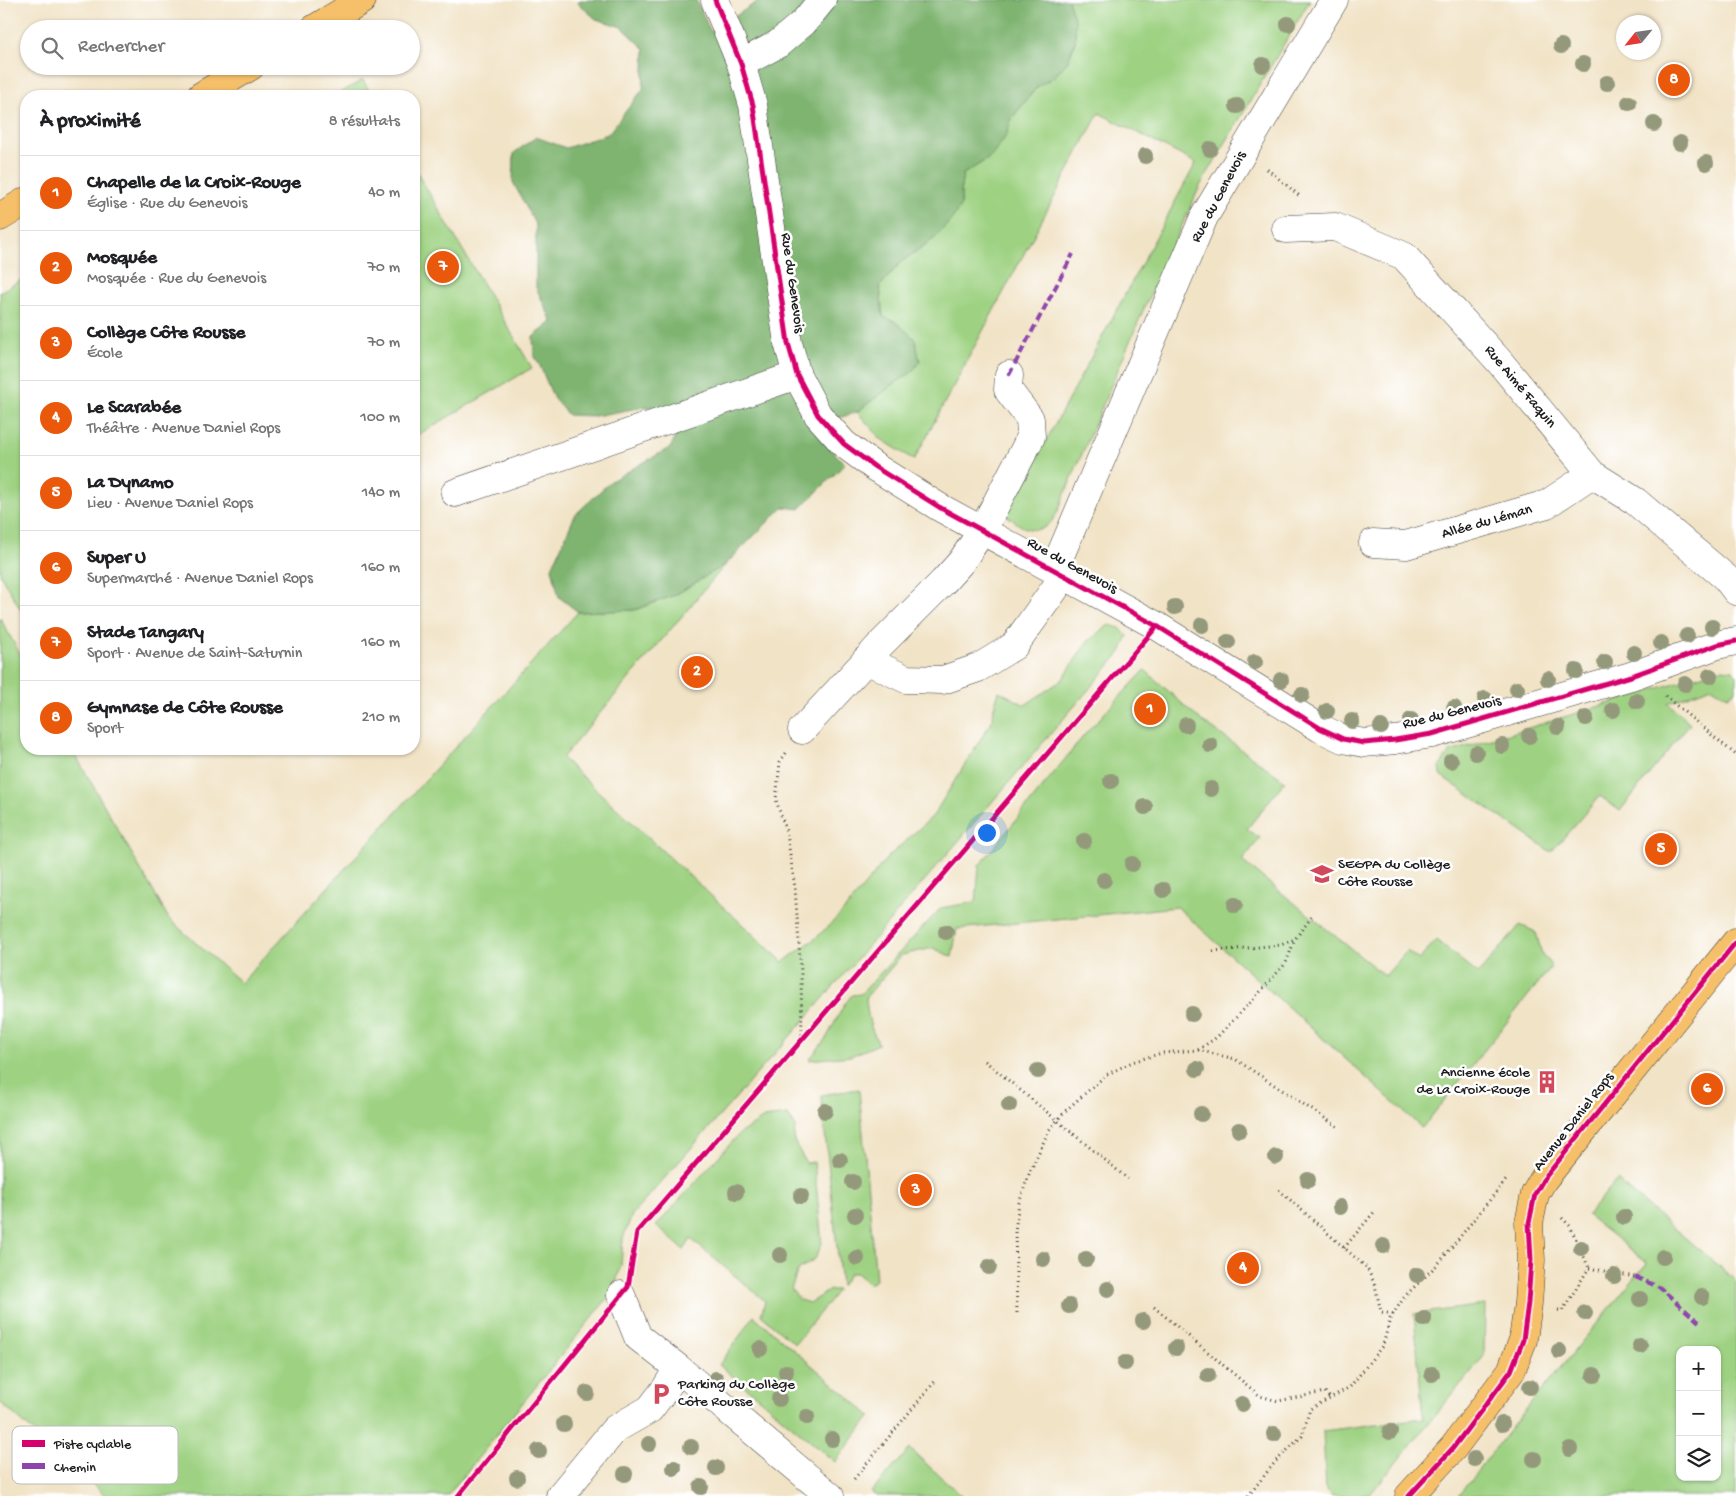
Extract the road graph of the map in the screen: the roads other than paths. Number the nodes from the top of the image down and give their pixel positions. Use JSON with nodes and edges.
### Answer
{"nodes":[{"id":1,"x":362,"y":0,"type":"edge"},
{"id":2,"x":715,"y":0,"type":"edge"},
{"id":3,"x":822,"y":0,"type":"edge"},
{"id":4,"x":1334,"y":0,"type":"edge"},
{"id":5,"x":329,"y":20,"type":"edge"},
{"id":6,"x":741,"y":64,"type":"junction"},
{"id":7,"x":236,"y":75,"type":"edge"},
{"id":8,"x":211,"y":90,"type":"edge"},
{"id":9,"x":20,"y":205,"type":"edge"},
{"id":10,"x":0,"y":217,"type":"edge"},
{"id":11,"x":1286,"y":229,"type":"dead end"},
{"id":12,"x":797,"y":375,"type":"junction"},
{"id":13,"x":1008,"y":375,"type":"dead end"},
{"id":14,"x":1592,"y":474,"type":"junction"},
{"id":15,"x":455,"y":493,"type":"dead end"},
{"id":16,"x":982,"y":531,"type":"junction"},
{"id":17,"x":1373,"y":544,"type":"dead end"},
{"id":18,"x":1059,"y":573,"type":"junction"},
{"id":19,"x":1736,"y":591,"type":"edge"},
{"id":20,"x":1736,"y":641,"type":"edge"},
{"id":21,"x":866,"y":660,"type":"junction"},
{"id":22,"x":802,"y":730,"type":"road end"},
{"id":23,"x":1736,"y":942,"type":"edge"},
{"id":24,"x":621,"y":1295,"type":"dead end"},
{"id":25,"x":678,"y":1368,"type":"junction"},
{"id":26,"x":560,"y":1496,"type":"edge"},
{"id":27,"x":830,"y":1496,"type":"edge"},
{"id":28,"x":1409,"y":1496,"type":"edge"}],
"edges":[{"from":1,"to":5,"type":"main road"},
{"from":2,"to":6,"type":"street","name":"Rue du Genevois"},
{"from":3,"to":6,"type":"street"},
{"from":4,"to":18,"type":"street","name":"Rue du Genevois"},
{"from":6,"to":12,"type":"street","name":"Rue du Genevois"},
{"from":7,"to":8,"type":"main road"},
{"from":9,"to":10,"type":"main road"},
{"from":11,"to":14,"type":"street","name":"Rue Aimé Faquin"},
{"from":12,"to":15,"type":"street"},
{"from":12,"to":16,"type":"street","name":"Rue du Genevois"},
{"from":13,"to":16,"type":"street"},
{"from":14,"to":17,"type":"street","name":"Allée du Léman"},
{"from":14,"to":19,"type":"street","name":"Rue Aimé Faquin"},
{"from":16,"to":18,"type":"street","name":"Rue du Genevois"},
{"from":16,"to":21,"type":"street"},
{"from":18,"to":20,"type":"street","name":"Rue du Genevois"},
{"from":18,"to":21,"type":"street"},
{"from":21,"to":22,"type":"street"},
{"from":23,"to":28,"type":"main road","name":"Avenue Daniel Rops"},
{"from":24,"to":25,"type":"street"},
{"from":25,"to":26,"type":"street"},
{"from":25,"to":27,"type":"street"}]}
